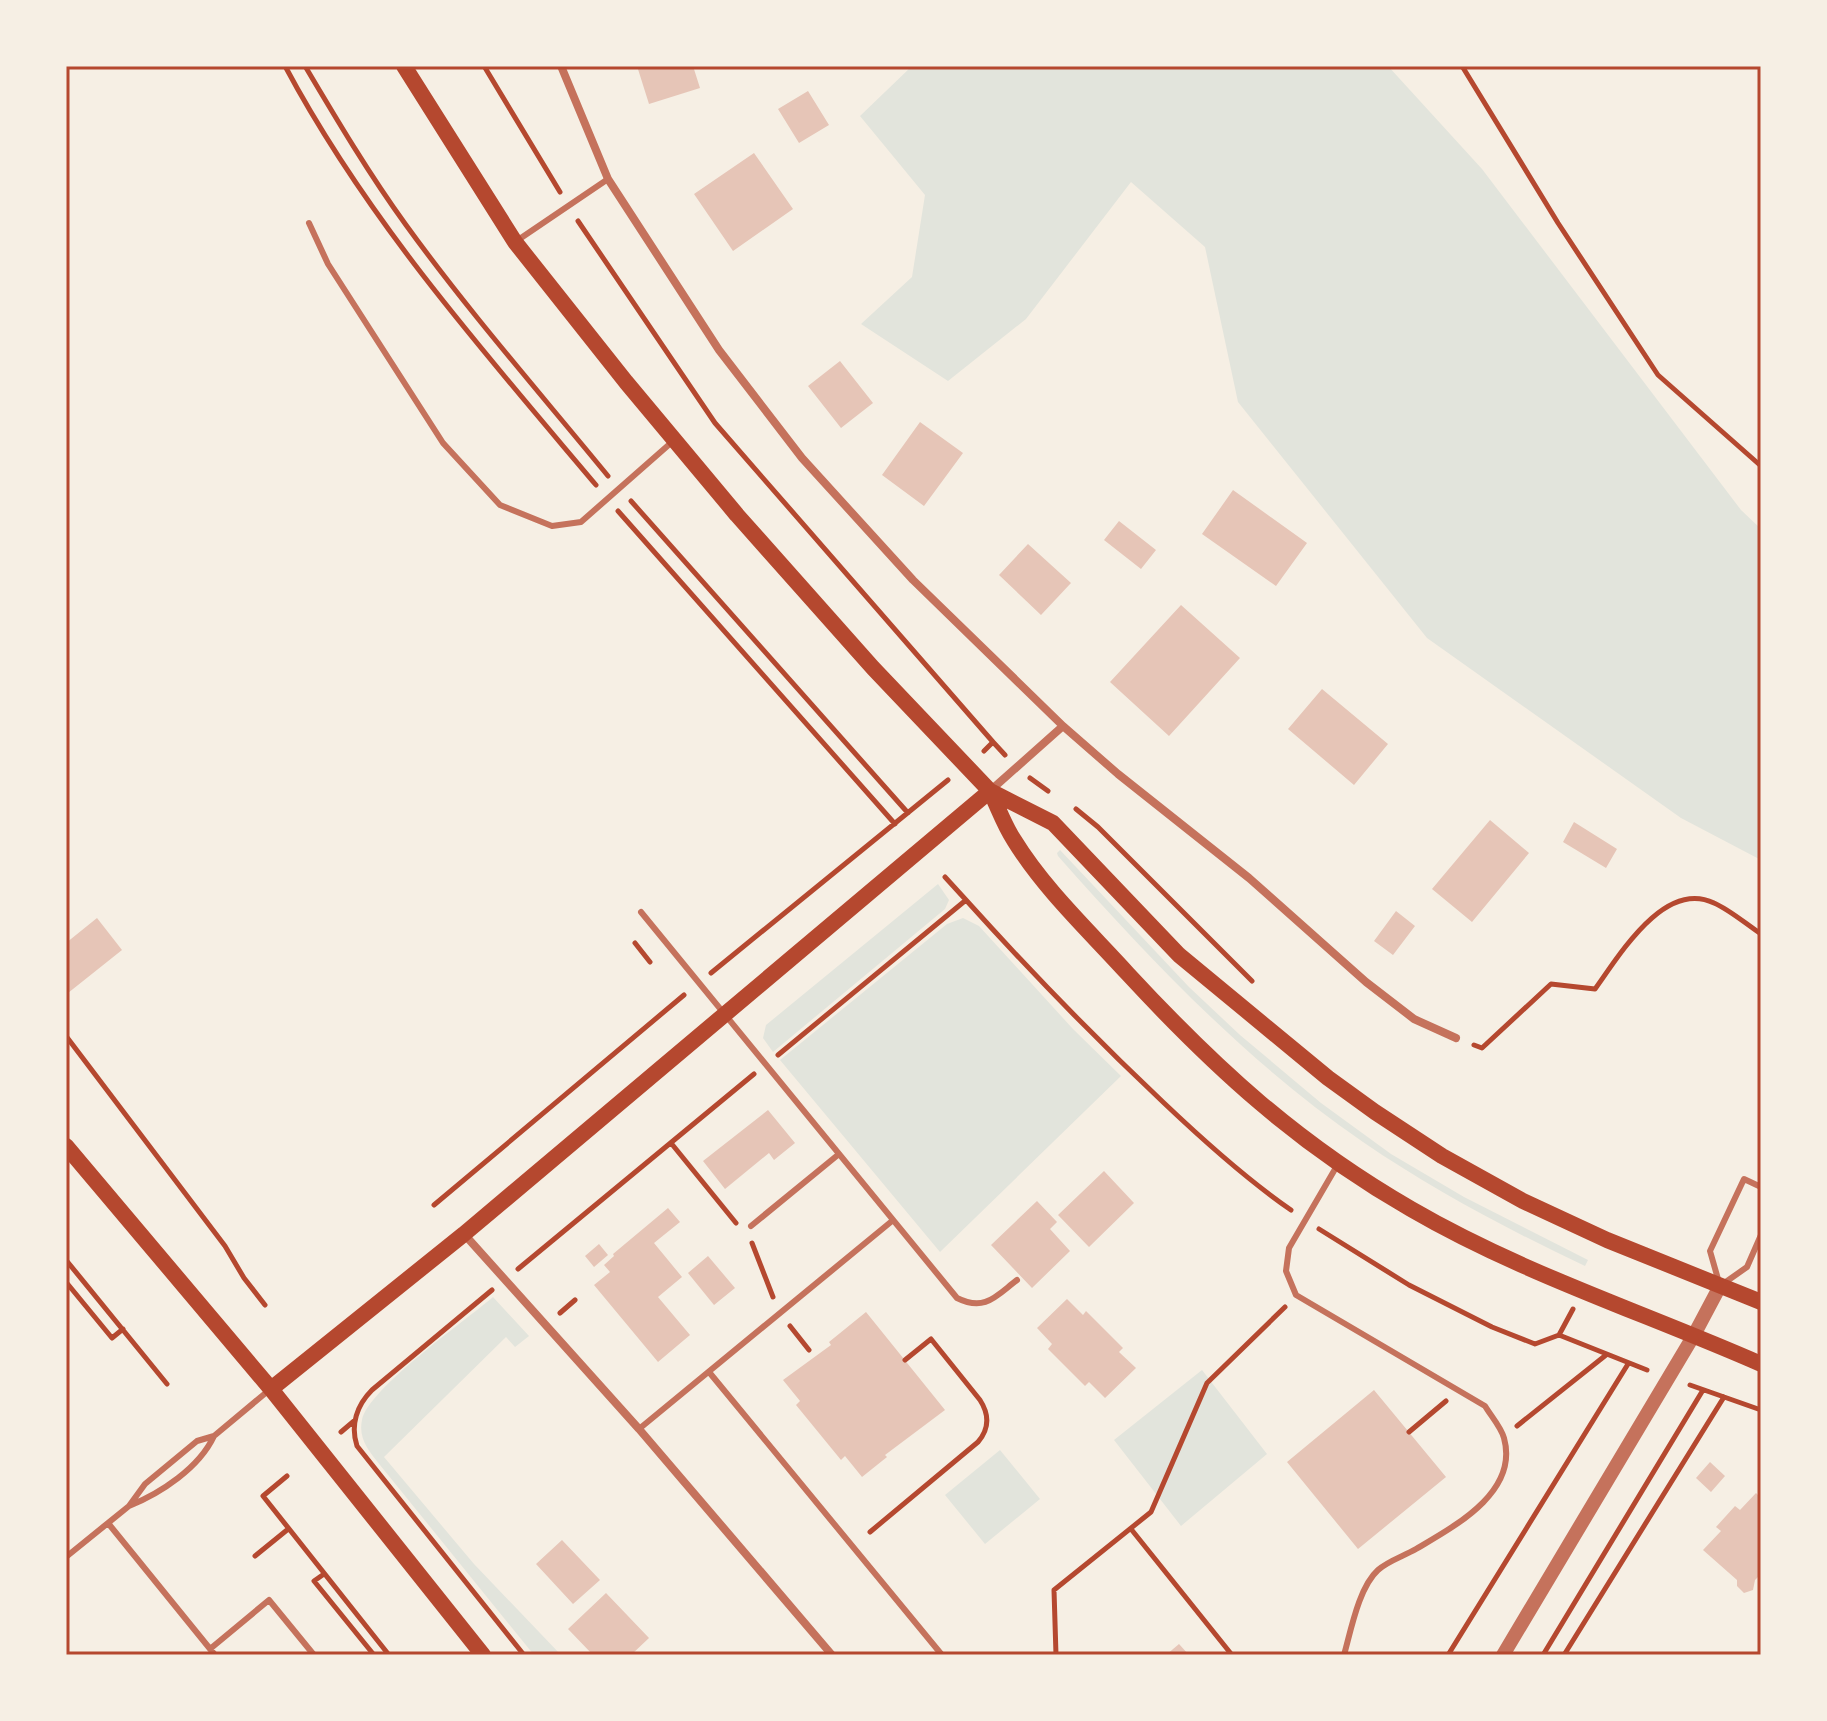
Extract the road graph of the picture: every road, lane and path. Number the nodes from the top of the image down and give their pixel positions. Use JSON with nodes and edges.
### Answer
{"nodes":[{"id":1,"x":285,"y":66,"type":"edge"},
{"id":2,"x":305,"y":66,"type":"edge"},
{"id":3,"x":404,"y":66,"type":"edge"},
{"id":4,"x":484,"y":66,"type":"edge"},
{"id":5,"x":561,"y":66,"type":"edge"},
{"id":6,"x":1462,"y":66,"type":"edge"},
{"id":7,"x":608,"y":179,"type":"junction"},
{"id":8,"x":569,"y":207,"type":"junction"},
{"id":9,"x":309,"y":223,"type":"dead end"},
{"id":10,"x":515,"y":242,"type":"junction"},
{"id":11,"x":674,"y":440,"type":"junction"},
{"id":12,"x":1761,"y":466,"type":"edge"},
{"id":13,"x":619,"y":489,"type":"junction"},
{"id":14,"x":607,"y":499,"type":"junction"},
{"id":15,"x":1063,"y":726,"type":"junction"},
{"id":16,"x":993,"y":742,"type":"dead end"},
{"id":17,"x":1046,"y":790,"type":"dead end"},
{"id":18,"x":990,"y":791,"type":"junction"},
{"id":19,"x":1053,"y":794,"type":"dead end"},
{"id":20,"x":1071,"y":806,"type":"dead end"},
{"id":21,"x":908,"y":813,"type":"dead end"},
{"id":22,"x":945,"y":877,"type":"dead end"},
{"id":23,"x":966,"y":900,"type":"junction"},
{"id":24,"x":641,"y":912,"type":"dead end"},
{"id":25,"x":1761,"y":934,"type":"edge"},
{"id":26,"x":635,"y":943,"type":"dead end"},
{"id":27,"x":650,"y":962,"type":"dead end"},
{"id":28,"x":698,"y":983,"type":"junction"},
{"id":29,"x":1261,"y":990,"type":"dead end"},
{"id":30,"x":726,"y":1016,"type":"junction"},
{"id":31,"x":66,"y":1036,"type":"edge"},
{"id":32,"x":1456,"y":1038,"type":"joint"},
{"id":33,"x":766,"y":1065,"type":"junction"},
{"id":34,"x":66,"y":1146,"type":"edge"},
{"id":35,"x":839,"y":1154,"type":"junction"},
{"id":36,"x":1338,"y":1164,"type":"junction"},
{"id":37,"x":1761,"y":1187,"type":"edge"},
{"id":38,"x":434,"y":1205,"type":"dead end"},
{"id":39,"x":1305,"y":1219,"type":"junction"},
{"id":40,"x":892,"y":1221,"type":"junction"},
{"id":41,"x":751,"y":1226,"type":"dead end"},
{"id":42,"x":464,"y":1234,"type":"junction"},
{"id":43,"x":1761,"y":1235,"type":"edge"},
{"id":44,"x":66,"y":1260,"type":"edge"},
{"id":45,"x":505,"y":1279,"type":"junction"},
{"id":46,"x":1017,"y":1280,"type":"dead end"},
{"id":47,"x":66,"y":1282,"type":"edge"},
{"id":48,"x":1720,"y":1286,"type":"junction"},
{"id":49,"x":1296,"y":1295,"type":"junction"},
{"id":50,"x":575,"y":1300,"type":"dead end"},
{"id":51,"x":1761,"y":1302,"type":"edge"},
{"id":52,"x":265,"y":1305,"type":"dead end"},
{"id":53,"x":560,"y":1313,"type":"dead end"},
{"id":54,"x":123,"y":1329,"type":"junction"},
{"id":55,"x":1694,"y":1335,"type":"junction"},
{"id":56,"x":1607,"y":1355,"type":"junction"},
{"id":57,"x":905,"y":1360,"type":"dead end"},
{"id":58,"x":1628,"y":1364,"type":"junction"},
{"id":59,"x":1761,"y":1364,"type":"edge"},
{"id":60,"x":709,"y":1372,"type":"junction"},
{"id":61,"x":1669,"y":1377,"type":"junction"},
{"id":62,"x":167,"y":1384,"type":"dead end"},
{"id":63,"x":271,"y":1389,"type":"junction"},
{"id":64,"x":1459,"y":1390,"type":"junction"},
{"id":65,"x":1703,"y":1390,"type":"junction"},
{"id":66,"x":1724,"y":1397,"type":"junction"},
{"id":67,"x":1760,"y":1408,"type":"edge"},
{"id":68,"x":355,"y":1421,"type":"junction"},
{"id":69,"x":639,"y":1429,"type":"junction"},
{"id":70,"x":341,"y":1432,"type":"dead end"},
{"id":71,"x":1409,"y":1432,"type":"dead end"},
{"id":72,"x":214,"y":1436,"type":"junction"},
{"id":73,"x":1504,"y":1437,"type":"junction"},
{"id":74,"x":287,"y":1476,"type":"dead end"},
{"id":75,"x":129,"y":1506,"type":"junction"},
{"id":76,"x":108,"y":1523,"type":"junction"},
{"id":77,"x":1131,"y":1529,"type":"junction"},
{"id":78,"x":287,"y":1530,"type":"junction"},
{"id":79,"x":870,"y":1532,"type":"dead end"},
{"id":80,"x":255,"y":1556,"type":"dead end"},
{"id":81,"x":66,"y":1557,"type":"edge"},
{"id":82,"x":324,"y":1574,"type":"junction"},
{"id":83,"x":344,"y":1599,"type":"junction"},
{"id":84,"x":332,"y":1609,"type":"junction"},
{"id":85,"x":212,"y":1652,"type":"edge"},
{"id":86,"x":314,"y":1655,"type":"edge"},
{"id":87,"x":374,"y":1655,"type":"edge"},
{"id":88,"x":389,"y":1655,"type":"edge"},
{"id":89,"x":483,"y":1655,"type":"edge"},
{"id":90,"x":524,"y":1655,"type":"edge"},
{"id":91,"x":832,"y":1655,"type":"edge"},
{"id":92,"x":942,"y":1655,"type":"edge"},
{"id":93,"x":1056,"y":1655,"type":"edge"},
{"id":94,"x":1232,"y":1655,"type":"edge"},
{"id":95,"x":1344,"y":1655,"type":"edge"},
{"id":96,"x":1448,"y":1655,"type":"edge"},
{"id":97,"x":1503,"y":1655,"type":"edge"},
{"id":98,"x":1543,"y":1655,"type":"edge"},
{"id":99,"x":1564,"y":1655,"type":"edge"}],
"edges":[{"from":1,"to":14,"type":"path"},
{"from":2,"to":13,"type":"path"},
{"from":3,"to":10,"type":"main road"},
{"from":4,"to":8,"type":"path"},
{"from":5,"to":7,"type":"street"},
{"from":6,"to":12,"type":"path"},
{"from":7,"to":8,"type":"lane"},
{"from":7,"to":15,"type":"street"},
{"from":8,"to":10,"type":"lane"},
{"from":8,"to":16,"type":"path"},
{"from":9,"to":14,"type":"lane"},
{"from":10,"to":11,"type":"main road"},
{"from":11,"to":13,"type":"lane"},
{"from":11,"to":18,"type":"main road"},
{"from":13,"to":14,"type":"lane"},
{"from":13,"to":21,"type":"path"},
{"from":14,"to":28,"type":"path"},
{"from":15,"to":18,"type":"street"},
{"from":15,"to":32,"type":"street"},
{"from":17,"to":19,"type":"path"},
{"from":18,"to":30,"type":"main road"},
{"from":18,"to":36,"type":"main road"},
{"from":18,"to":48,"type":"main road"},
{"from":20,"to":29,"type":"path"},
{"from":22,"to":23,"type":"path"},
{"from":23,"to":33,"type":"path"},
{"from":23,"to":39,"type":"path"},
{"from":24,"to":28,"type":"lane"},
{"from":25,"to":32,"type":"path"},
{"from":26,"to":27,"type":"path"},
{"from":28,"to":30,"type":"lane"},
{"from":28,"to":38,"type":"path"},
{"from":30,"to":33,"type":"lane"},
{"from":30,"to":42,"type":"main road"},
{"from":31,"to":52,"type":"path"},
{"from":33,"to":35,"type":"lane"},
{"from":33,"to":45,"type":"path"},
{"from":34,"to":63,"type":"main road"},
{"from":35,"to":40,"type":"lane"},
{"from":35,"to":41,"type":"lane"},
{"from":36,"to":39,"type":"lane"},
{"from":36,"to":55,"type":"main road"},
{"from":37,"to":48,"type":"lane"},
{"from":39,"to":49,"type":"lane"},
{"from":39,"to":56,"type":"path"},
{"from":40,"to":46,"type":"lane"},
{"from":40,"to":60,"type":"lane"},
{"from":42,"to":45,"type":"street"},
{"from":42,"to":63,"type":"main road"},
{"from":43,"to":48,"type":"lane"},
{"from":44,"to":54,"type":"path"},
{"from":45,"to":68,"type":"path"},
{"from":45,"to":69,"type":"street"},
{"from":47,"to":54,"type":"path"},
{"from":48,"to":51,"type":"main road"},
{"from":48,"to":55,"type":"street"},
{"from":49,"to":64,"type":"lane"},
{"from":49,"to":77,"type":"path"},
{"from":50,"to":53,"type":"path"},
{"from":54,"to":62,"type":"path"},
{"from":55,"to":59,"type":"main road"},
{"from":55,"to":61,"type":"street"},
{"from":56,"to":58,"type":"path"},
{"from":56,"to":73,"type":"path"},
{"from":57,"to":79,"type":"path"},
{"from":58,"to":61,"type":"path"},
{"from":58,"to":96,"type":"path"},
{"from":60,"to":69,"type":"lane"},
{"from":60,"to":92,"type":"lane"},
{"from":61,"to":65,"type":"path"},
{"from":61,"to":97,"type":"street"},
{"from":63,"to":72,"type":"lane"},
{"from":63,"to":89,"type":"main road"},
{"from":64,"to":71,"type":"path"},
{"from":64,"to":73,"type":"lane"},
{"from":65,"to":66,"type":"path"},
{"from":65,"to":98,"type":"path"},
{"from":66,"to":67,"type":"path"},
{"from":66,"to":99,"type":"path"},
{"from":68,"to":70,"type":"path"},
{"from":68,"to":90,"type":"path"},
{"from":69,"to":91,"type":"street"},
{"from":72,"to":75,"type":"lane"},
{"from":72,"to":75,"type":"lane"},
{"from":73,"to":95,"type":"lane"},
{"from":74,"to":78,"type":"path"},
{"from":75,"to":76,"type":"lane"},
{"from":76,"to":81,"type":"lane"},
{"from":76,"to":85,"type":"lane"},
{"from":77,"to":93,"type":"path"},
{"from":77,"to":94,"type":"path"},
{"from":78,"to":80,"type":"path"},
{"from":78,"to":82,"type":"path"},
{"from":82,"to":83,"type":"path"},
{"from":82,"to":84,"type":"path"},
{"from":83,"to":84,"type":"path"},
{"from":83,"to":88,"type":"path"},
{"from":84,"to":87,"type":"path"},
{"from":85,"to":86,"type":"lane"}]}
